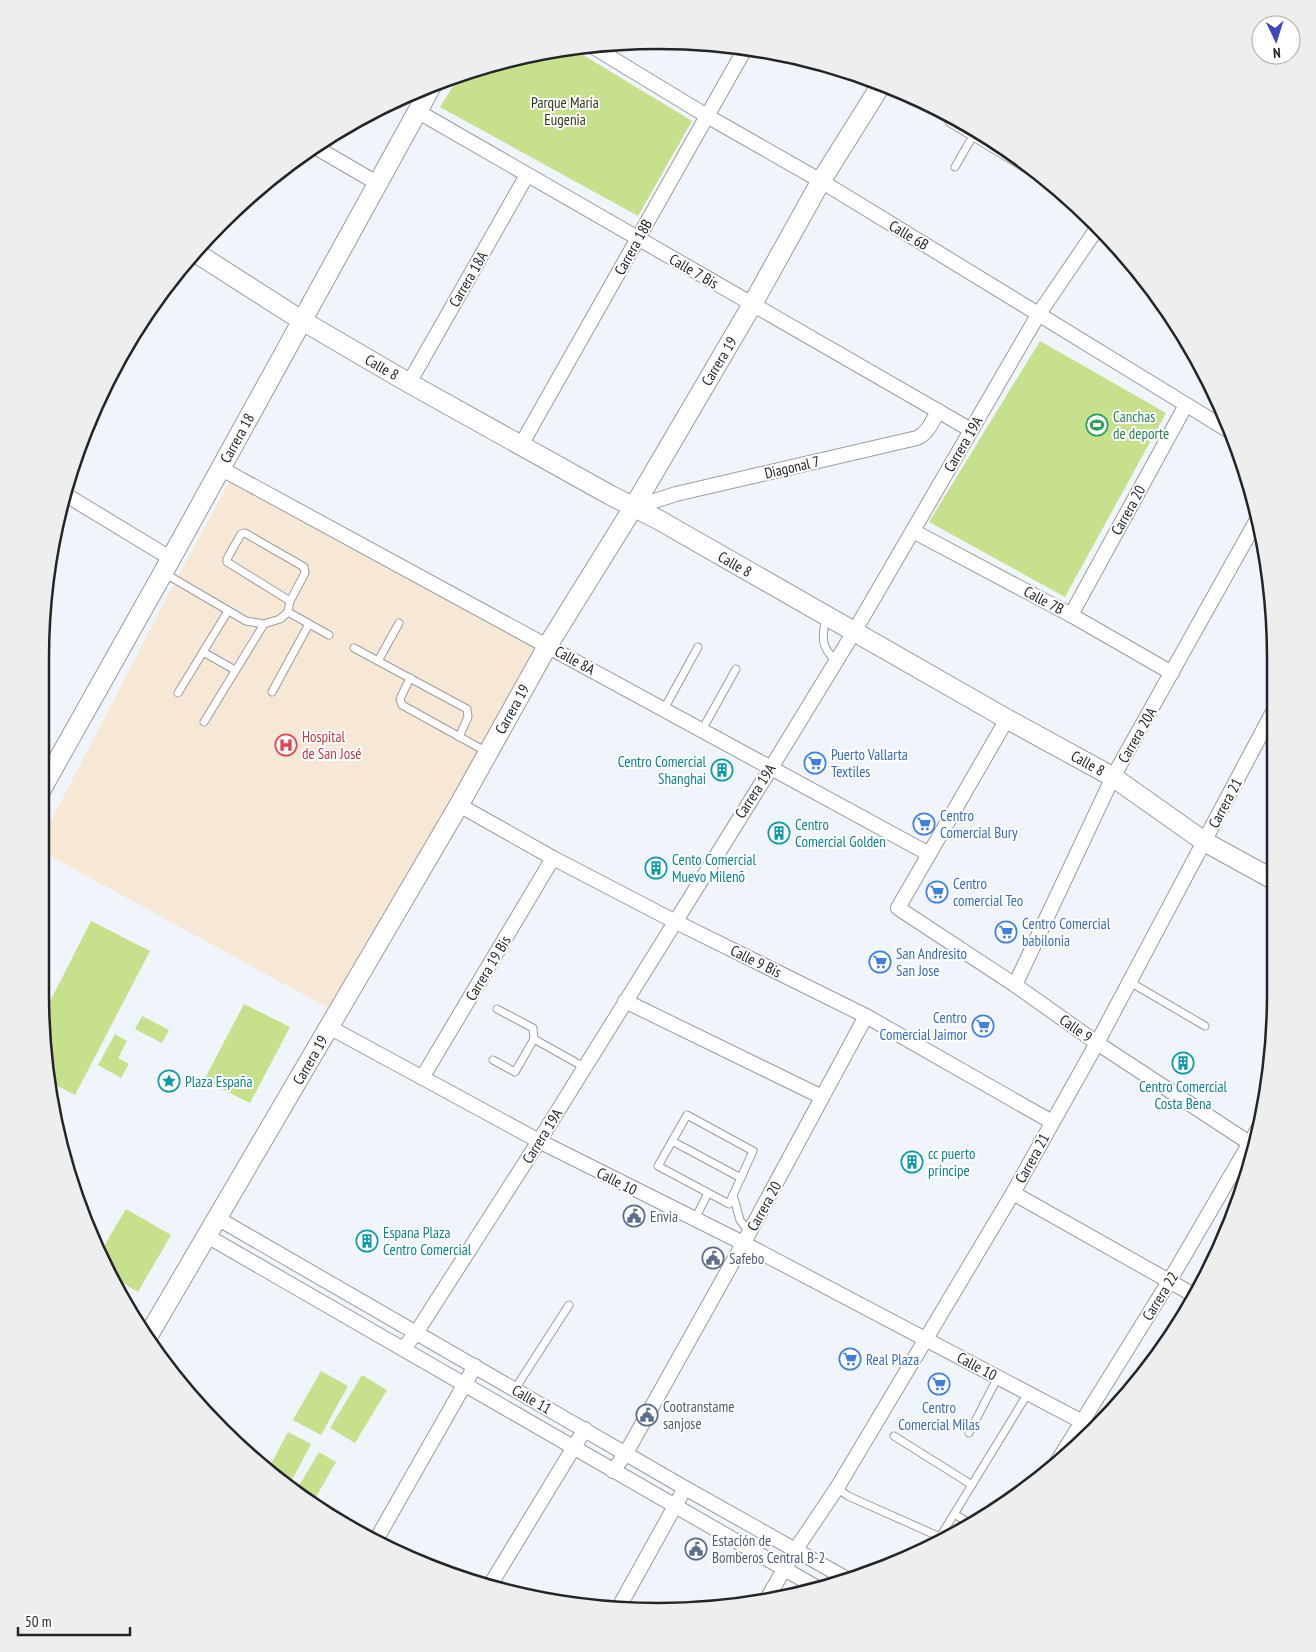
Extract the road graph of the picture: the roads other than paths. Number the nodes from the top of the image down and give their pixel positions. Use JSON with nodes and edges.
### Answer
{"nodes":[{"id":1,"x":601,"y":52,"type":"edge"},
{"id":2,"x":742,"y":55,"type":"edge"},
{"id":3,"x":878,"y":90,"type":"edge"},
{"id":4,"x":427,"y":94,"type":"edge"},
{"id":5,"x":417,"y":111,"type":"junction"},
{"id":6,"x":707,"y":116,"type":"junction"},
{"id":7,"x":973,"y":136,"type":"edge"},
{"id":8,"x":321,"y":150,"type":"edge"},
{"id":9,"x":956,"y":167,"type":"dead end"},
{"id":10,"x":527,"y":175,"type":"junction"},
{"id":11,"x":820,"y":181,"type":"junction"},
{"id":12,"x":377,"y":183,"type":"junction"},
{"id":13,"x":1094,"y":233,"type":"edge"},
{"id":14,"x":638,"y":238,"type":"junction"},
{"id":15,"x":201,"y":255,"type":"edge"},
{"id":16,"x":752,"y":304,"type":"junction"},
{"id":17,"x":1038,"y":314,"type":"junction"},
{"id":18,"x":301,"y":320,"type":"junction"},
{"id":19,"x":409,"y":383,"type":"junction"},
{"id":20,"x":1186,"y":406,"type":"junction"},
{"id":21,"x":938,"y":411,"type":"junction"},
{"id":22,"x":1222,"y":426,"type":"edge"},
{"id":23,"x":971,"y":430,"type":"junction"},
{"id":24,"x":521,"y":445,"type":"junction"},
{"id":25,"x":220,"y":468,"type":"junction"},
{"id":26,"x":71,"y":498,"type":"edge"},
{"id":27,"x":633,"y":508,"type":"junction"},
{"id":28,"x":1253,"y":527,"type":"edge"},
{"id":29,"x":913,"y":531,"type":"junction"},
{"id":30,"x":166,"y":566,"type":"junction"},
{"id":31,"x":290,"y":601,"type":"junction"},
{"id":32,"x":228,"y":611,"type":"junction"},
{"id":33,"x":288,"y":612,"type":"junction"},
{"id":34,"x":1071,"y":615,"type":"junction"},
{"id":35,"x":826,"y":617,"type":"junction"},
{"id":36,"x":399,"y":623,"type":"dead end"},
{"id":37,"x":264,"y":624,"type":"junction"},
{"id":38,"x":309,"y":624,"type":"junction"},
{"id":39,"x":854,"y":632,"type":"junction"},
{"id":40,"x":329,"y":635,"type":"dead end"},
{"id":41,"x":548,"y":645,"type":"junction"},
{"id":42,"x":698,"y":647,"type":"dead end"},
{"id":43,"x":354,"y":648,"type":"dead end"},
{"id":44,"x":203,"y":652,"type":"junction"},
{"id":45,"x":378,"y":661,"type":"junction"},
{"id":46,"x":836,"y":661,"type":"junction"},
{"id":47,"x":736,"y":669,"type":"dead end"},
{"id":48,"x":236,"y":670,"type":"junction"},
{"id":49,"x":1172,"y":673,"type":"junction"},
{"id":50,"x":410,"y":678,"type":"junction"},
{"id":51,"x":272,"y":692,"type":"dead end"},
{"id":52,"x":178,"y":693,"type":"dead end"},
{"id":53,"x":664,"y":709,"type":"junction"},
{"id":54,"x":1007,"y":719,"type":"junction"},
{"id":55,"x":204,"y":722,"type":"dead end"},
{"id":56,"x":1267,"y":723,"type":"edge"},
{"id":57,"x":702,"y":730,"type":"junction"},
{"id":58,"x":459,"y":736,"type":"junction"},
{"id":59,"x":488,"y":752,"type":"junction"},
{"id":60,"x":770,"y":768,"type":"junction"},
{"id":61,"x":49,"y":776,"type":"edge"},
{"id":62,"x":1113,"y":777,"type":"junction"},
{"id":63,"x":459,"y":805,"type":"junction"},
{"id":64,"x":1205,"y":842,"type":"junction"},
{"id":65,"x":929,"y":854,"type":"junction"},
{"id":66,"x":553,"y":858,"type":"junction"},
{"id":67,"x":1267,"y":876,"type":"edge"},
{"id":68,"x":674,"y":921,"type":"junction"},
{"id":69,"x":1130,"y":982,"type":"junction"},
{"id":70,"x":1015,"y":984,"type":"junction"},
{"id":71,"x":625,"y":1001,"type":"junction"},
{"id":72,"x":497,"y":1009,"type":"dead end"},
{"id":73,"x":866,"y":1016,"type":"junction"},
{"id":74,"x":1205,"y":1026,"type":"dead end"},
{"id":75,"x":329,"y":1027,"type":"junction"},
{"id":76,"x":534,"y":1039,"type":"junction"},
{"id":77,"x":1097,"y":1043,"type":"junction"},
{"id":78,"x":493,"y":1060,"type":"dead end"},
{"id":79,"x":584,"y":1067,"type":"junction"},
{"id":80,"x":422,"y":1078,"type":"junction"},
{"id":81,"x":822,"y":1098,"type":"junction"},
{"id":82,"x":1052,"y":1122,"type":"junction"},
{"id":83,"x":539,"y":1141,"type":"junction"},
{"id":84,"x":672,"y":1142,"type":"junction"},
{"id":85,"x":1248,"y":1143,"type":"edge"},
{"id":86,"x":1244,"y":1157,"type":"edge"},
{"id":87,"x":741,"y":1178,"type":"junction"},
{"id":88,"x":708,"y":1193,"type":"junction"},
{"id":89,"x":1013,"y":1193,"type":"junction"},
{"id":90,"x":733,"y":1195,"type":"junction"},
{"id":91,"x":217,"y":1218,"type":"junction"},
{"id":92,"x":695,"y":1219,"type":"junction"},
{"id":93,"x":206,"y":1236,"type":"junction"},
{"id":94,"x":746,"y":1238,"type":"junction"},
{"id":95,"x":1170,"y":1280,"type":"junction"},
{"id":96,"x":1189,"y":1292,"type":"edge"},
{"id":97,"x":568,"y":1305,"type":"dead end"},
{"id":98,"x":151,"y":1331,"type":"edge"},
{"id":99,"x":416,"y":1333,"type":"junction"},
{"id":100,"x":925,"y":1338,"type":"junction"},
{"id":101,"x":403,"y":1349,"type":"junction"},
{"id":102,"x":475,"y":1366,"type":"junction"},
{"id":103,"x":998,"y":1377,"type":"junction"},
{"id":104,"x":465,"y":1385,"type":"junction"},
{"id":105,"x":515,"y":1389,"type":"junction"},
{"id":106,"x":1028,"y":1393,"type":"junction"},
{"id":107,"x":1088,"y":1425,"type":"edge"},
{"id":108,"x":584,"y":1429,"type":"junction"},
{"id":109,"x":969,"y":1434,"type":"dead end"},
{"id":110,"x":894,"y":1436,"type":"dead end"},
{"id":111,"x":573,"y":1448,"type":"junction"},
{"id":112,"x":626,"y":1453,"type":"junction"},
{"id":113,"x":613,"y":1471,"type":"junction"},
{"id":114,"x":972,"y":1485,"type":"junction"},
{"id":115,"x":685,"y":1488,"type":"junction"},
{"id":116,"x":837,"y":1488,"type":"junction"},
{"id":117,"x":674,"y":1506,"type":"junction"},
{"id":118,"x":954,"y":1514,"type":"junction"},
{"id":119,"x":965,"y":1521,"type":"edge"},
{"id":120,"x":943,"y":1532,"type":"edge"},
{"id":121,"x":379,"y":1535,"type":"edge"},
{"id":122,"x":934,"y":1537,"type":"edge"},
{"id":123,"x":796,"y":1549,"type":"junction"},
{"id":124,"x":785,"y":1568,"type":"junction"},
{"id":125,"x":840,"y":1575,"type":"edge"},
{"id":126,"x":493,"y":1580,"type":"edge"},
{"id":127,"x":810,"y":1583,"type":"edge"},
{"id":128,"x":771,"y":1593,"type":"edge"},
{"id":129,"x":622,"y":1602,"type":"edge"}],
"edges":[{"from":1,"to":6,"type":"street","name":"Calle 6B"},
{"from":2,"to":6,"type":"street","name":"Carrera 18B"},
{"from":3,"to":11,"type":"street","name":"Carrera 19"},
{"from":4,"to":5,"type":"street","name":"Carrera 18"},
{"from":5,"to":10,"type":"street","name":"Calle 7 Bis"},
{"from":5,"to":12,"type":"street","name":"Carrera 18"},
{"from":6,"to":11,"type":"street","name":"Calle 6B"},
{"from":6,"to":14,"type":"street","name":"Carrera 18B"},
{"from":7,"to":9,"type":"lane"},
{"from":8,"to":12,"type":"street"},
{"from":10,"to":14,"type":"street","name":"Calle 7 Bis"},
{"from":10,"to":19,"type":"street","name":"Carrera 18A"},
{"from":11,"to":16,"type":"street","name":"Carrera 19"},
{"from":11,"to":17,"type":"street","name":"Calle 6B"},
{"from":12,"to":18,"type":"street","name":"Carrera 18"},
{"from":13,"to":17,"type":"street","name":"Carrera 19A"},
{"from":14,"to":16,"type":"street","name":"Calle 7 Bis"},
{"from":14,"to":24,"type":"street","name":"Carrera 18B"},
{"from":15,"to":18,"type":"street","name":"Calle 8"},
{"from":16,"to":21,"type":"street","name":"Calle 7 Bis"},
{"from":16,"to":27,"type":"street","name":"Carrera 19"},
{"from":17,"to":20,"type":"street","name":"Calle 6B"},
{"from":17,"to":23,"type":"street","name":"Carrera 19A"},
{"from":18,"to":19,"type":"street","name":"Calle 8"},
{"from":18,"to":25,"type":"street","name":"Carrera 18"},
{"from":19,"to":24,"type":"street","name":"Calle 8"},
{"from":20,"to":22,"type":"street","name":"Calle 6B"},
{"from":20,"to":34,"type":"street","name":"Carrera 20"},
{"from":21,"to":23,"type":"street","name":"Calle 7 Bis"},
{"from":21,"to":27,"type":"street","name":"Diagonal 7"},
{"from":23,"to":29,"type":"street","name":"Carrera 19A"},
{"from":24,"to":27,"type":"street","name":"Calle 8"},
{"from":25,"to":30,"type":"street","name":"Carrera 18"},
{"from":25,"to":41,"type":"street","name":"Calle 8A"},
{"from":26,"to":30,"type":"street"},
{"from":27,"to":35,"type":"street","name":"Calle 8"},
{"from":27,"to":41,"type":"street","name":"Carrera 19"},
{"from":28,"to":49,"type":"street","name":"Carrera 20A"},
{"from":29,"to":34,"type":"street","name":"Calle 7B"},
{"from":29,"to":39,"type":"street","name":"Carrera 19A"},
{"from":30,"to":32,"type":"lane"},
{"from":30,"to":61,"type":"street","name":"Carrera 18"},
{"from":31,"to":31,"type":"lane"},
{"from":31,"to":33,"type":"lane"},
{"from":32,"to":37,"type":"lane"},
{"from":32,"to":44,"type":"lane"},
{"from":33,"to":37,"type":"lane"},
{"from":33,"to":38,"type":"lane"},
{"from":34,"to":49,"type":"street","name":"Calle 7B"},
{"from":35,"to":39,"type":"street","name":"Calle 8"},
{"from":35,"to":46,"type":"lane"},
{"from":36,"to":45,"type":"lane"},
{"from":37,"to":48,"type":"lane"},
{"from":38,"to":40,"type":"lane"},
{"from":38,"to":51,"type":"lane"},
{"from":39,"to":46,"type":"street","name":"Carrera 19A"},
{"from":39,"to":54,"type":"street","name":"Calle 8"},
{"from":41,"to":53,"type":"street","name":"Calle 8A"},
{"from":41,"to":59,"type":"street","name":"Carrera 19"},
{"from":42,"to":53,"type":"lane"},
{"from":43,"to":45,"type":"lane"},
{"from":44,"to":48,"type":"lane"},
{"from":44,"to":52,"type":"lane"},
{"from":45,"to":50,"type":"lane"},
{"from":46,"to":60,"type":"street","name":"Carrera 19A"},
{"from":47,"to":57,"type":"lane"},
{"from":48,"to":55,"type":"lane"},
{"from":49,"to":62,"type":"street","name":"Carrera 20A"},
{"from":50,"to":58,"type":"lane"},
{"from":50,"to":58,"type":"lane"},
{"from":53,"to":57,"type":"street","name":"Calle 8A"},
{"from":54,"to":62,"type":"street","name":"Calle 8"},
{"from":54,"to":65,"type":"street"},
{"from":56,"to":64,"type":"street","name":"Carrera 21"},
{"from":57,"to":60,"type":"street","name":"Calle 8A"},
{"from":58,"to":59,"type":"lane"},
{"from":59,"to":63,"type":"street","name":"Carrera 19"},
{"from":60,"to":65,"type":"street","name":"Calle 8A"},
{"from":60,"to":68,"type":"street","name":"Carrera 19A"},
{"from":62,"to":64,"type":"street","name":"Calle 8"},
{"from":62,"to":70,"type":"street","name":"Carrera 20A"},
{"from":63,"to":66,"type":"street","name":"Calle 9 Bis"},
{"from":63,"to":75,"type":"street","name":"Carrera 19"},
{"from":64,"to":67,"type":"street","name":"Calle 8"},
{"from":64,"to":69,"type":"street","name":"Carrera 21"},
{"from":65,"to":70,"type":"street","name":"Calle 9"},
{"from":66,"to":68,"type":"street","name":"Calle 9 Bis"},
{"from":66,"to":80,"type":"street","name":"Carrera 19 Bis"},
{"from":68,"to":71,"type":"street","name":"Carrera 19A"},
{"from":68,"to":73,"type":"street","name":"Calle 9 Bis"},
{"from":69,"to":74,"type":"lane"},
{"from":69,"to":77,"type":"street","name":"Carrera 21"},
{"from":70,"to":77,"type":"street","name":"Calle 9"},
{"from":71,"to":79,"type":"street","name":"Carrera 19A"},
{"from":71,"to":81,"type":"street"},
{"from":72,"to":76,"type":"lane"},
{"from":73,"to":81,"type":"street","name":"Carrera 20"},
{"from":73,"to":82,"type":"street","name":"Calle 9 Bis"},
{"from":75,"to":80,"type":"street","name":"Calle 10"},
{"from":75,"to":91,"type":"street","name":"Carrera 19"},
{"from":76,"to":78,"type":"lane"},
{"from":76,"to":79,"type":"lane"},
{"from":77,"to":82,"type":"street","name":"Carrera 21"},
{"from":77,"to":85,"type":"street","name":"Calle 9"},
{"from":79,"to":83,"type":"street","name":"Carrera 19A"},
{"from":80,"to":83,"type":"street","name":"Calle 10"},
{"from":81,"to":94,"type":"street","name":"Carrera 20"},
{"from":82,"to":89,"type":"street","name":"Carrera 21"},
{"from":83,"to":92,"type":"street","name":"Calle 10"},
{"from":83,"to":99,"type":"street","name":"Carrera 19A"},
{"from":84,"to":87,"type":"lane"},
{"from":84,"to":87,"type":"lane"},
{"from":84,"to":88,"type":"lane"},
{"from":86,"to":95,"type":"street","name":"Carrera 22"},
{"from":87,"to":90,"type":"lane"},
{"from":88,"to":90,"type":"lane"},
{"from":88,"to":92,"type":"lane"},
{"from":89,"to":95,"type":"street"},
{"from":89,"to":100,"type":"street","name":"Carrera 21"},
{"from":90,"to":94,"type":"lane"},
{"from":91,"to":93,"type":"street","name":"Carrera 19"},
{"from":91,"to":99,"type":"street","name":"Calle 11"},
{"from":92,"to":94,"type":"street","name":"Calle 10"},
{"from":93,"to":98,"type":"street","name":"Carrera 19"},
{"from":93,"to":101,"type":"street","name":"Calle 11"},
{"from":94,"to":100,"type":"street","name":"Calle 10"},
{"from":94,"to":112,"type":"street","name":"Carrera 20"},
{"from":95,"to":96,"type":"street"},
{"from":95,"to":107,"type":"street","name":"Carrera 22"},
{"from":97,"to":105,"type":"lane"},
{"from":99,"to":101,"type":"street","name":"Carrera 19A"},
{"from":99,"to":102,"type":"street","name":"Calle 11"},
{"from":100,"to":103,"type":"street","name":"Calle 10"},
{"from":100,"to":116,"type":"street","name":"Carrera 21"},
{"from":101,"to":104,"type":"street","name":"Calle 11"},
{"from":102,"to":104,"type":"street"},
{"from":102,"to":105,"type":"street","name":"Calle 11"},
{"from":103,"to":106,"type":"street","name":"Calle 10"},
{"from":103,"to":109,"type":"lane"},
{"from":104,"to":111,"type":"street","name":"Calle 11"},
{"from":104,"to":121,"type":"street"},
{"from":105,"to":108,"type":"street","name":"Calle 11"},
{"from":106,"to":107,"type":"street","name":"Calle 10"},
{"from":106,"to":114,"type":"lane"},
{"from":108,"to":111,"type":"street"},
{"from":108,"to":112,"type":"street","name":"Calle 11"},
{"from":110,"to":114,"type":"lane"},
{"from":111,"to":113,"type":"street","name":"Calle 11"},
{"from":111,"to":126,"type":"street"},
{"from":112,"to":113,"type":"street","name":"Carrera 20"},
{"from":112,"to":115,"type":"street","name":"Calle 11"},
{"from":113,"to":117,"type":"street","name":"Calle 11"},
{"from":114,"to":118,"type":"lane"},
{"from":115,"to":117,"type":"street"},
{"from":115,"to":123,"type":"street","name":"Calle 11"},
{"from":116,"to":122,"type":"lane"},
{"from":116,"to":123,"type":"street","name":"Carrera 21"},
{"from":117,"to":124,"type":"street","name":"Calle 11"},
{"from":117,"to":129,"type":"street"},
{"from":118,"to":119,"type":"lane"},
{"from":118,"to":120,"type":"lane"},
{"from":123,"to":124,"type":"street","name":"Carrera 21"},
{"from":123,"to":125,"type":"street","name":"Calle 11"},
{"from":124,"to":127,"type":"street","name":"Calle 11"},
{"from":124,"to":128,"type":"street","name":"Carrera 21"}]}
